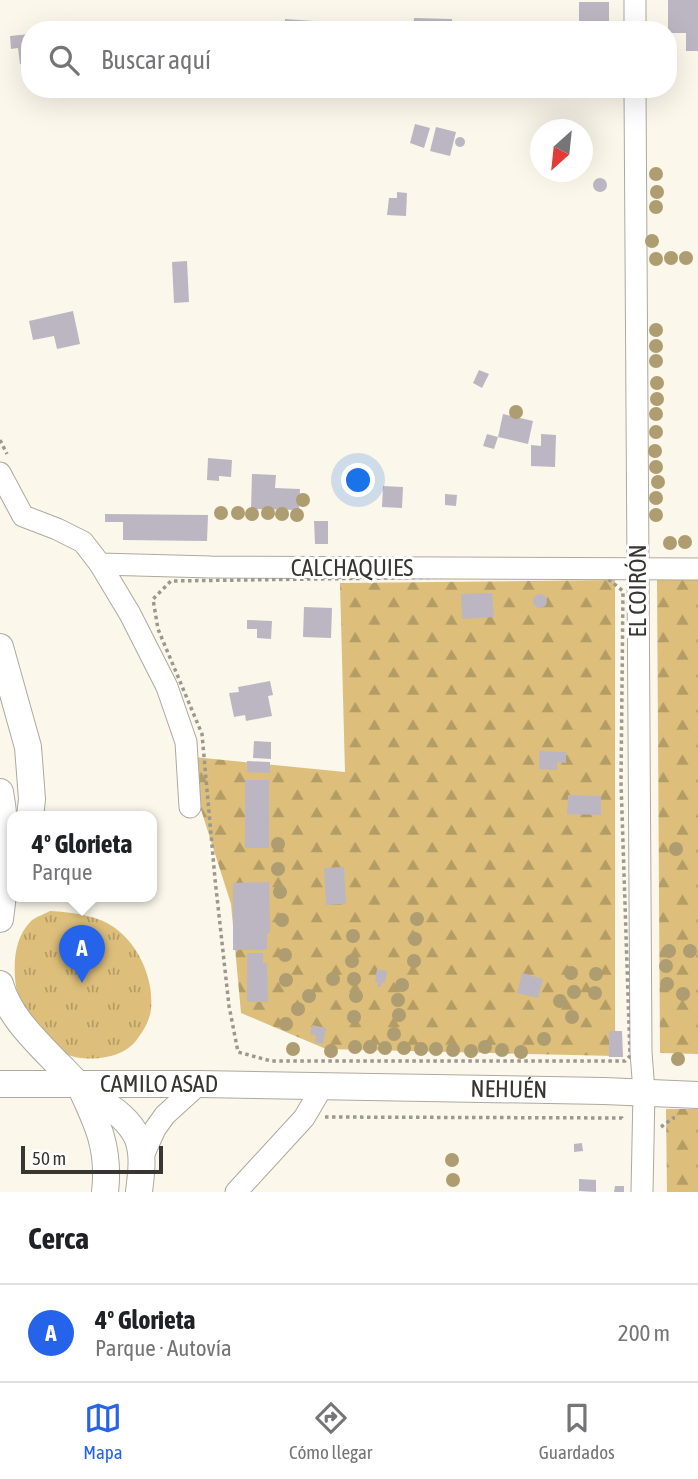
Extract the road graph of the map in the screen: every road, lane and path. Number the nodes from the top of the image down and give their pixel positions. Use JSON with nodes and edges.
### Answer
{"nodes":[{"id":1,"x":635,"y":0,"type":"edge"},
{"id":2,"x":635,"y":21,"type":"edge"},
{"id":3,"x":635,"y":98,"type":"edge"},
{"id":4,"x":0,"y":440,"type":"edge"},
{"id":5,"x":6,"y":469,"type":"edge"},
{"id":6,"x":100,"y":564,"type":"junction"},
{"id":7,"x":638,"y":569,"type":"junction"},
{"id":8,"x":698,"y":569,"type":"edge"},
{"id":9,"x":622,"y":591,"type":"joint"},
{"id":10,"x":0,"y":647,"type":"edge"},
{"id":11,"x":0,"y":792,"type":"edge"},
{"id":12,"x":190,"y":807,"type":"dead end"},
{"id":13,"x":31,"y":811,"type":"edge"},
{"id":14,"x":7,"y":866,"type":"edge"},
{"id":15,"x":7,"y":883,"type":"edge"},
{"id":16,"x":0,"y":919,"type":"edge"},
{"id":17,"x":0,"y":984,"type":"edge"},
{"id":18,"x":0,"y":1084,"type":"edge"},
{"id":19,"x":199,"y":1084,"type":"junction"},
{"id":20,"x":79,"y":1085,"type":"junction"},
{"id":21,"x":319,"y":1086,"type":"junction"},
{"id":22,"x":644,"y":1092,"type":"junction"},
{"id":23,"x":698,"y":1095,"type":"edge"},
{"id":24,"x":322,"y":1117,"type":"dead end"},
{"id":25,"x":630,"y":1127,"type":"dead end"},
{"id":26,"x":142,"y":1158,"type":"junction"},
{"id":27,"x":105,"y":1192,"type":"edge"},
{"id":28,"x":139,"y":1192,"type":"edge"},
{"id":29,"x":236,"y":1192,"type":"edge"},
{"id":30,"x":642,"y":1192,"type":"edge"}],
"edges":[{"from":1,"to":2,"type":"street"},
{"from":3,"to":7,"type":"street","name":"EL COIRÓN"},
{"from":4,"to":5,"type":"path"},
{"from":5,"to":6,"type":"street"},
{"from":6,"to":7,"type":"street","name":"CALCHAQUIES"},
{"from":6,"to":12,"type":"street"},
{"from":7,"to":8,"type":"street","name":"CALCHAQUIES"},
{"from":7,"to":22,"type":"street","name":"EL COIRÓN"},
{"from":9,"to":9,"type":"path"},
{"from":10,"to":13,"type":"street"},
{"from":11,"to":14,"type":"street"},
{"from":15,"to":16,"type":"street"},
{"from":17,"to":20,"type":"street"},
{"from":18,"to":20,"type":"street","name":"CAMILO ASAD"},
{"from":19,"to":20,"type":"street","name":"CAMILO ASAD"},
{"from":19,"to":21,"type":"street","name":"CAMILO ASAD"},
{"from":19,"to":26,"type":"street"},
{"from":20,"to":26,"type":"street"},
{"from":20,"to":27,"type":"street"},
{"from":21,"to":22,"type":"street","name":"NEHUÉN"},
{"from":21,"to":29,"type":"street"},
{"from":22,"to":23,"type":"street","name":"NEHUÉN"},
{"from":22,"to":30,"type":"street","name":"EL COIRÓN"},
{"from":24,"to":25,"type":"path"},
{"from":26,"to":28,"type":"street"}]}
